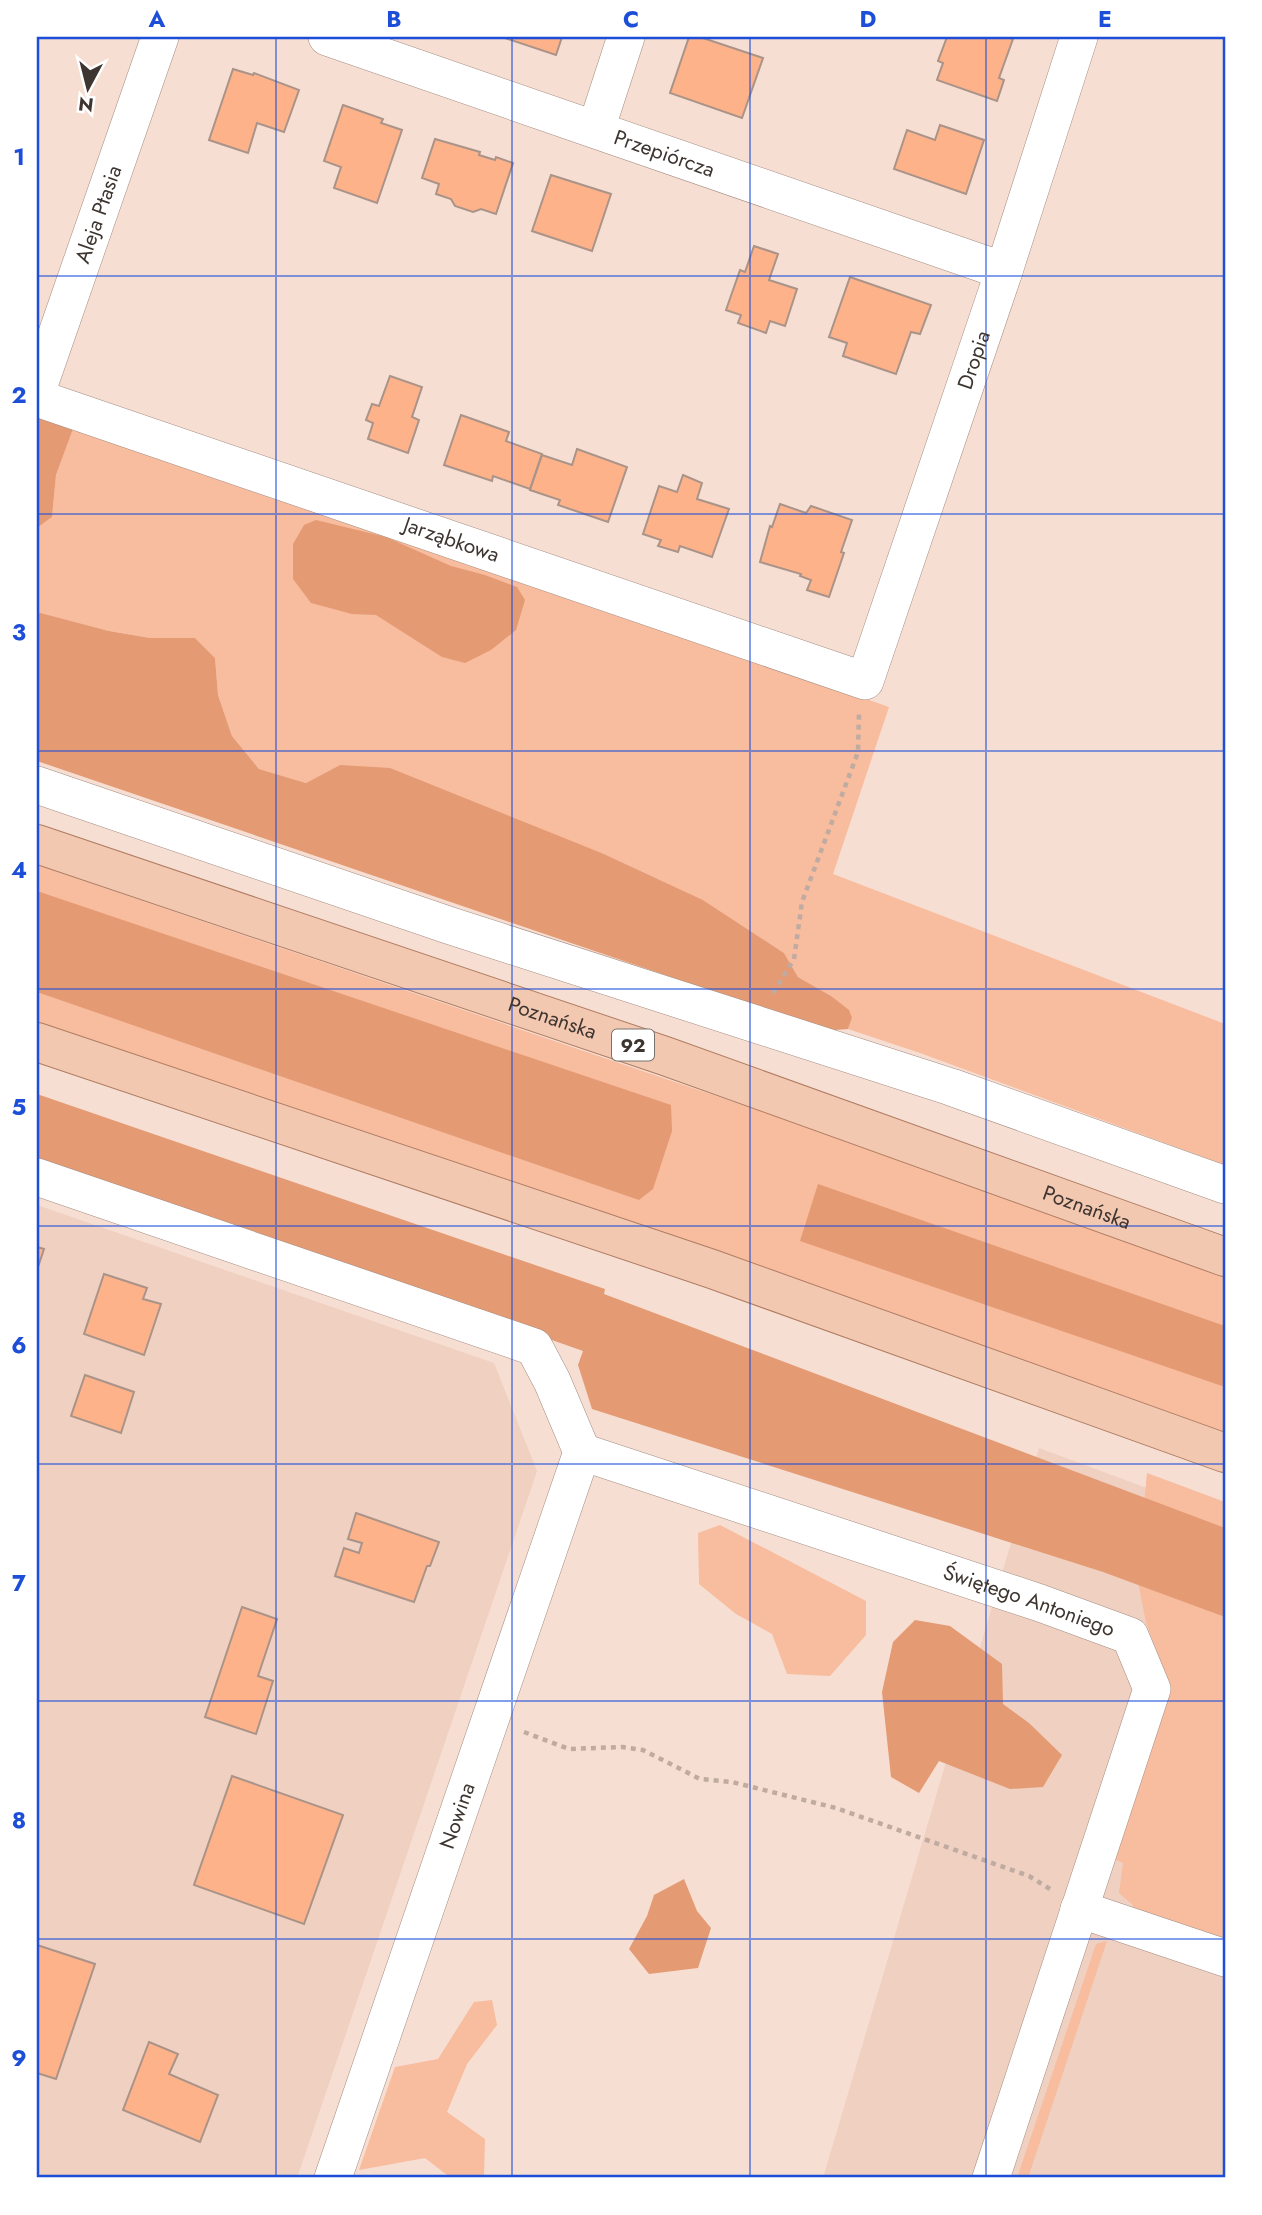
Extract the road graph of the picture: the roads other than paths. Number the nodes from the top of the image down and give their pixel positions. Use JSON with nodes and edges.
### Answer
{"nodes":[{"id":1,"x":160,"y":37,"type":"edge"},
{"id":2,"x":327,"y":37,"type":"edge"},
{"id":3,"x":626,"y":37,"type":"edge"},
{"id":4,"x":1079,"y":37,"type":"edge"},
{"id":5,"x":596,"y":129,"type":"junction"},
{"id":6,"x":1004,"y":271,"type":"junction"},
{"id":7,"x":37,"y":391,"type":"edge"},
{"id":8,"x":37,"y":398,"type":"edge"},
{"id":9,"x":865,"y":681,"type":"joint"},
{"id":10,"x":37,"y":785,"type":"edge"},
{"id":11,"x":37,"y":844,"type":"edge"},
{"id":12,"x":37,"y":1042,"type":"edge"},
{"id":13,"x":37,"y":1177,"type":"edge"},
{"id":14,"x":1225,"y":1185,"type":"edge"},
{"id":15,"x":1225,"y":1257,"type":"edge"},
{"id":16,"x":582,"y":1452,"type":"junction"},
{"id":17,"x":1225,"y":1453,"type":"edge"},
{"id":18,"x":1079,"y":1909,"type":"junction"},
{"id":19,"x":1225,"y":1958,"type":"edge"},
{"id":20,"x":333,"y":2178,"type":"edge"},
{"id":21,"x":991,"y":2178,"type":"edge"}],
"edges":[{"from":1,"to":7,"type":"street","name":"Aleja Ptasia"},
{"from":2,"to":5,"type":"street","name":"Przepiórcza"},
{"from":3,"to":5,"type":"street"},
{"from":4,"to":6,"type":"street","name":"Dropia"},
{"from":5,"to":6,"type":"street","name":"Przepiórcza"},
{"from":6,"to":9,"type":"street","name":"Dropia"},
{"from":8,"to":9,"type":"street","name":"Jarząbkowa"},
{"from":10,"to":14,"type":"street"},
{"from":11,"to":15,"type":"main road","name":"Poznańska","number":"92"},
{"from":12,"to":17,"type":"main road"},
{"from":13,"to":16,"type":"street"},
{"from":16,"to":18,"type":"street","name":"Świętego Antoniego"},
{"from":16,"to":20,"type":"street","name":"Nowina"},
{"from":18,"to":19,"type":"street"},
{"from":18,"to":21,"type":"street","name":"Świętego Antoniego"}]}
